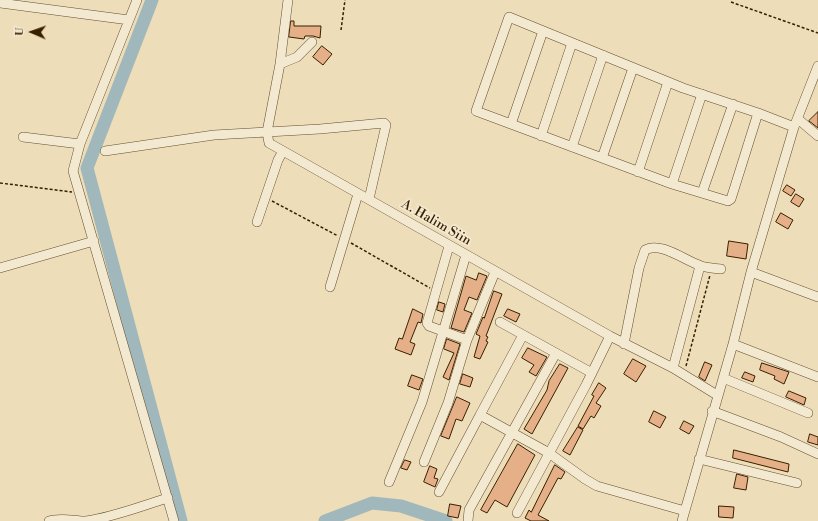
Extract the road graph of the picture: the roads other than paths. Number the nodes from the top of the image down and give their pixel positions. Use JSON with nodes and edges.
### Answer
{"nodes":[{"id":1,"x":137,"y":0,"type":"edge"},
{"id":2,"x":288,"y":0,"type":"edge"},
{"id":3,"x":0,"y":3,"type":"edge"},
{"id":4,"x":129,"y":20,"type":"junction"},
{"id":5,"x":543,"y":31,"type":"junction"},
{"id":6,"x":312,"y":42,"type":"dead end"},
{"id":7,"x":572,"y":43,"type":"junction"},
{"id":8,"x":603,"y":55,"type":"junction"},
{"id":9,"x":280,"y":64,"type":"junction"},
{"id":10,"x":818,"y":66,"type":"edge"},
{"id":11,"x":633,"y":68,"type":"junction"},
{"id":12,"x":668,"y":82,"type":"junction"},
{"id":13,"x":702,"y":94,"type":"junction"},
{"id":14,"x":733,"y":104,"type":"junction"},
{"id":15,"x":758,"y":113,"type":"junction"},
{"id":16,"x":796,"y":123,"type":"junction"},
{"id":17,"x":511,"y":124,"type":"junction"},
{"id":18,"x":267,"y":132,"type":"junction"},
{"id":19,"x":541,"y":136,"type":"junction"},
{"id":20,"x":818,"y":136,"type":"edge"},
{"id":21,"x":23,"y":137,"type":"dead end"},
{"id":22,"x":80,"y":144,"type":"junction"},
{"id":23,"x":572,"y":147,"type":"junction"},
{"id":24,"x":105,"y":151,"type":"dead end"},
{"id":25,"x":280,"y":156,"type":"junction"},
{"id":26,"x":602,"y":158,"type":"junction"},
{"id":27,"x":638,"y":172,"type":"junction"},
{"id":28,"x":672,"y":184,"type":"junction"},
{"id":29,"x":702,"y":193,"type":"junction"},
{"id":30,"x":358,"y":194,"type":"junction"},
{"id":31,"x":369,"y":199,"type":"junction"},
{"id":32,"x":257,"y":222,"type":"dead end"},
{"id":33,"x":94,"y":241,"type":"junction"},
{"id":34,"x":449,"y":246,"type":"junction"},
{"id":35,"x":466,"y":255,"type":"junction"},
{"id":36,"x":700,"y":266,"type":"junction"},
{"id":37,"x":0,"y":268,"type":"edge"},
{"id":38,"x":716,"y":268,"type":"road end"},
{"id":39,"x":495,"y":272,"type":"junction"},
{"id":40,"x":751,"y":272,"type":"junction"},
{"id":41,"x":330,"y":287,"type":"dead end"},
{"id":42,"x":818,"y":297,"type":"edge"},
{"id":43,"x":500,"y":322,"type":"dead end"},
{"id":44,"x":444,"y":332,"type":"junction"},
{"id":45,"x":524,"y":335,"type":"junction"},
{"id":46,"x":610,"y":336,"type":"junction"},
{"id":47,"x":467,"y":340,"type":"junction"},
{"id":48,"x":624,"y":344,"type":"junction"},
{"id":49,"x":732,"y":344,"type":"junction"},
{"id":50,"x":556,"y":353,"type":"junction"},
{"id":51,"x":673,"y":368,"type":"junction"},
{"id":52,"x":592,"y":373,"type":"junction"},
{"id":53,"x":818,"y":377,"type":"edge"},
{"id":54,"x":723,"y":378,"type":"junction"},
{"id":55,"x":717,"y":394,"type":"junction"},
{"id":56,"x":712,"y":411,"type":"junction"},
{"id":57,"x":808,"y":413,"type":"dead end"},
{"id":58,"x":480,"y":415,"type":"junction"},
{"id":59,"x":512,"y":432,"type":"junction"},
{"id":60,"x":549,"y":453,"type":"junction"},
{"id":61,"x":818,"y":454,"type":"edge"},
{"id":62,"x":699,"y":459,"type":"junction"},
{"id":63,"x":424,"y":462,"type":"dead end"},
{"id":64,"x":389,"y":482,"type":"dead end"},
{"id":65,"x":797,"y":483,"type":"dead end"},
{"id":66,"x":439,"y":492,"type":"dead end"},
{"id":67,"x":168,"y":498,"type":"junction"},
{"id":68,"x":685,"y":511,"type":"junction"},
{"id":69,"x":517,"y":512,"type":"dead end"},
{"id":70,"x":49,"y":521,"type":"edge"},
{"id":71,"x":85,"y":521,"type":"edge"},
{"id":72,"x":174,"y":521,"type":"edge"},
{"id":73,"x":468,"y":521,"type":"edge"},
{"id":74,"x":682,"y":521,"type":"edge"}],
"edges":[{"from":1,"to":4,"type":"street"},
{"from":2,"to":9,"type":"street"},
{"from":3,"to":4,"type":"street"},
{"from":4,"to":22,"type":"street"},
{"from":5,"to":7,"type":"street"},
{"from":5,"to":17,"type":"street"},
{"from":5,"to":17,"type":"street"},
{"from":6,"to":9,"type":"street"},
{"from":7,"to":8,"type":"street"},
{"from":7,"to":19,"type":"street"},
{"from":8,"to":11,"type":"street"},
{"from":8,"to":23,"type":"street"},
{"from":9,"to":18,"type":"street"},
{"from":10,"to":16,"type":"street"},
{"from":11,"to":12,"type":"street"},
{"from":11,"to":26,"type":"street"},
{"from":12,"to":13,"type":"street"},
{"from":12,"to":27,"type":"street"},
{"from":13,"to":14,"type":"street"},
{"from":13,"to":28,"type":"street"},
{"from":14,"to":15,"type":"street"},
{"from":14,"to":29,"type":"street"},
{"from":15,"to":16,"type":"street"},
{"from":15,"to":29,"type":"street"},
{"from":16,"to":20,"type":"street"},
{"from":16,"to":40,"type":"street"},
{"from":17,"to":19,"type":"street"},
{"from":18,"to":24,"type":"street"},
{"from":18,"to":25,"type":"street","name":"A. Halim Siin"},
{"from":18,"to":31,"type":"street"},
{"from":19,"to":23,"type":"street"},
{"from":21,"to":22,"type":"street"},
{"from":22,"to":33,"type":"street"},
{"from":23,"to":26,"type":"street"},
{"from":25,"to":30,"type":"street","name":"A. Halim Siin"},
{"from":25,"to":32,"type":"street"},
{"from":26,"to":27,"type":"street"},
{"from":27,"to":28,"type":"street"},
{"from":28,"to":29,"type":"street"},
{"from":30,"to":31,"type":"street","name":"A. Halim Siin"},
{"from":30,"to":41,"type":"street"},
{"from":31,"to":34,"type":"street","name":"A. Halim Siin"},
{"from":33,"to":37,"type":"street"},
{"from":33,"to":67,"type":"street"},
{"from":34,"to":35,"type":"street","name":"A. Halim Siin"},
{"from":34,"to":44,"type":"street"},
{"from":35,"to":39,"type":"street","name":"A. Halim Siin"},
{"from":35,"to":44,"type":"street"},
{"from":36,"to":38,"type":"street"},
{"from":36,"to":48,"type":"street"},
{"from":36,"to":51,"type":"street"},
{"from":39,"to":46,"type":"street","name":"A. Halim Siin"},
{"from":39,"to":47,"type":"street"},
{"from":40,"to":42,"type":"street"},
{"from":40,"to":49,"type":"street"},
{"from":43,"to":45,"type":"street"},
{"from":44,"to":47,"type":"street"},
{"from":44,"to":64,"type":"street"},
{"from":45,"to":50,"type":"street"},
{"from":45,"to":58,"type":"street"},
{"from":46,"to":48,"type":"street","name":"A. Halim Siin"},
{"from":46,"to":52,"type":"street"},
{"from":47,"to":63,"type":"street"},
{"from":48,"to":51,"type":"street","name":"A. Halim Siin"},
{"from":49,"to":53,"type":"street"},
{"from":49,"to":54,"type":"street"},
{"from":50,"to":52,"type":"street"},
{"from":50,"to":59,"type":"street"},
{"from":51,"to":55,"type":"street","name":"A. Halim Siin"},
{"from":52,"to":60,"type":"street"},
{"from":54,"to":55,"type":"street"},
{"from":54,"to":57,"type":"street"},
{"from":55,"to":56,"type":"street"},
{"from":56,"to":61,"type":"street"},
{"from":56,"to":62,"type":"street"},
{"from":58,"to":59,"type":"street"},
{"from":58,"to":66,"type":"street"},
{"from":59,"to":60,"type":"street"},
{"from":59,"to":73,"type":"street"},
{"from":60,"to":68,"type":"street"},
{"from":60,"to":69,"type":"street"},
{"from":62,"to":65,"type":"street"},
{"from":62,"to":68,"type":"street"},
{"from":67,"to":71,"type":"street"},
{"from":67,"to":72,"type":"street"},
{"from":68,"to":74,"type":"street"},
{"from":70,"to":71,"type":"street"}]}
